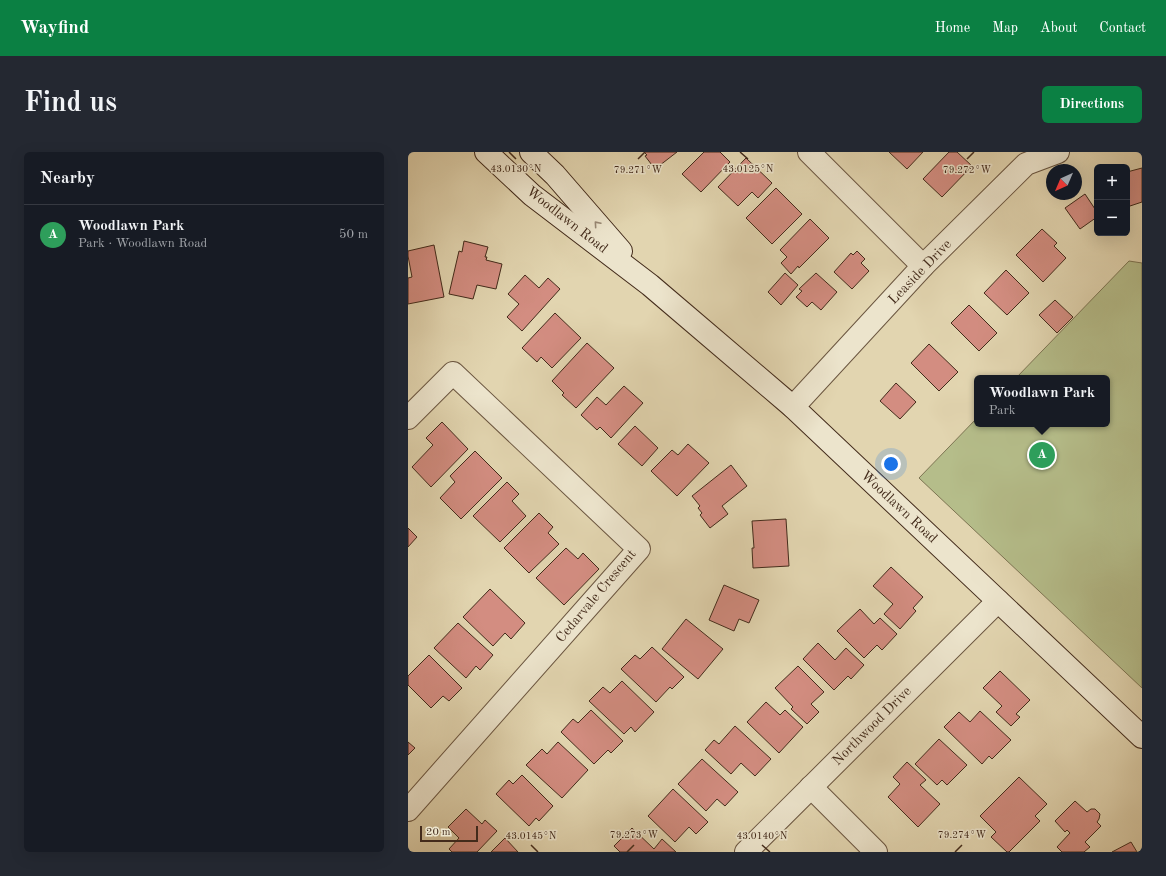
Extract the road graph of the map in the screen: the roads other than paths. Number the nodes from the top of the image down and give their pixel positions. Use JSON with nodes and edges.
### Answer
{"nodes":[{"id":1,"x":486,"y":152,"type":"edge"},
{"id":2,"x":531,"y":152,"type":"edge"},
{"id":3,"x":809,"y":152,"type":"edge"},
{"id":4,"x":1058,"y":152,"type":"edge"},
{"id":5,"x":923,"y":266,"type":"junction"},
{"id":6,"x":650,"y":285,"type":"junction"},
{"id":7,"x":793,"y":407,"type":"junction"},
{"id":8,"x":408,"y":418,"type":"edge"},
{"id":9,"x":998,"y":601,"type":"junction"},
{"id":10,"x":1142,"y":737,"type":"edge"},
{"id":11,"x":811,"y":787,"type":"junction"},
{"id":12,"x":408,"y":810,"type":"edge"},
{"id":13,"x":746,"y":852,"type":"edge"},
{"id":14,"x":876,"y":852,"type":"edge"}],
"edges":[{"from":1,"to":6,"type":"street","name":"Woodlawn Road"},
{"from":6,"to":2,"type":"street","name":"Woodlawn Road","one_way":true},
{"from":3,"to":5,"type":"street"},
{"from":4,"to":5,"type":"street","name":"Leaside Drive"},
{"from":5,"to":7,"type":"street","name":"Leaside Drive"},
{"from":6,"to":7,"type":"street","name":"Woodlawn Road"},
{"from":7,"to":9,"type":"street","name":"Woodlawn Road"},
{"from":8,"to":12,"type":"street","name":"Cedarvale Crescent"},
{"from":9,"to":10,"type":"street","name":"Woodlawn Road"},
{"from":9,"to":11,"type":"street","name":"Northwood Drive"},
{"from":11,"to":13,"type":"street","name":"Northwood Drive"},
{"from":11,"to":14,"type":"street"}]}
